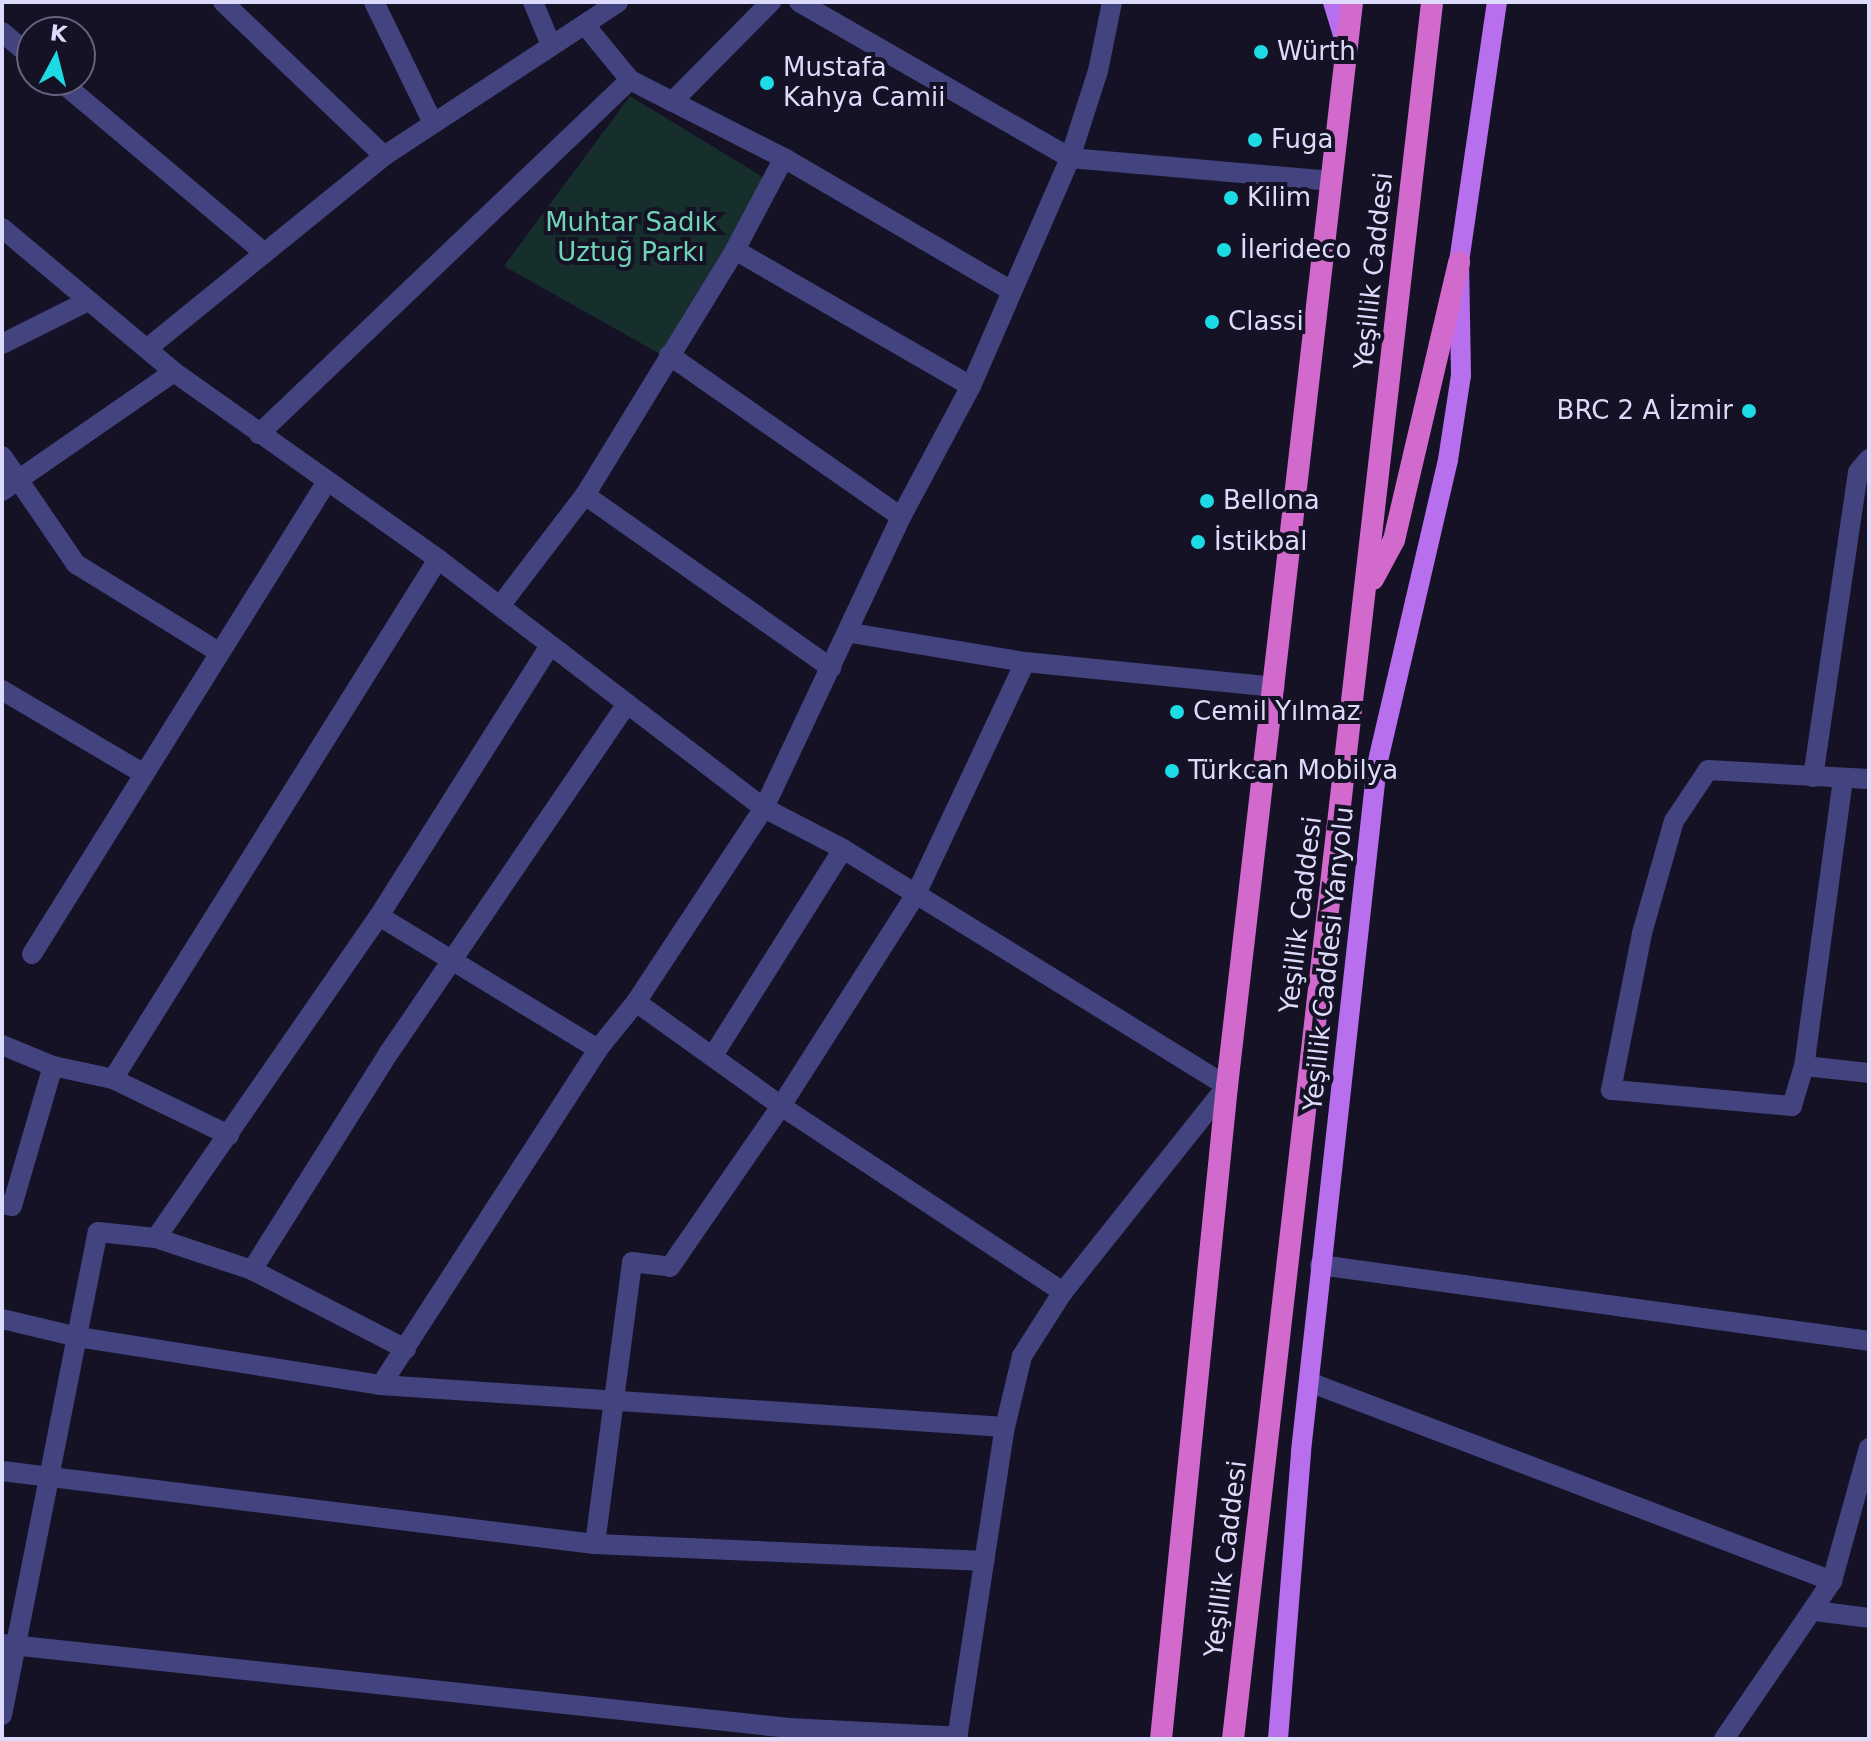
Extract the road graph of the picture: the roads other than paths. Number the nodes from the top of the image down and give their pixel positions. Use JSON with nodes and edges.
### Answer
{"nodes":[{"id":1,"x":223,"y":2,"type":"edge"},
{"id":2,"x":374,"y":2,"type":"edge"},
{"id":3,"x":533,"y":2,"type":"edge"},
{"id":4,"x":618,"y":2,"type":"edge"},
{"id":5,"x":771,"y":2,"type":"edge"},
{"id":6,"x":799,"y":2,"type":"edge"},
{"id":7,"x":1112,"y":2,"type":"edge"},
{"id":8,"x":1333,"y":2,"type":"edge"},
{"id":9,"x":1352,"y":2,"type":"edge"},
{"id":10,"x":1432,"y":2,"type":"edge"},
{"id":11,"x":1497,"y":2,"type":"edge"},
{"id":12,"x":585,"y":25,"type":"junction"},
{"id":13,"x":551,"y":45,"type":"junction"},
{"id":14,"x":1347,"y":48,"type":"junction"},
{"id":15,"x":630,"y":80,"type":"junction"},
{"id":16,"x":78,"y":96,"type":"edge"},
{"id":17,"x":672,"y":102,"type":"junction"},
{"id":18,"x":432,"y":121,"type":"junction"},
{"id":19,"x":384,"y":156,"type":"junction"},
{"id":20,"x":784,"y":158,"type":"junction"},
{"id":21,"x":1070,"y":158,"type":"junction"},
{"id":22,"x":1332,"y":181,"type":"junction"},
{"id":23,"x":2,"y":228,"type":"edge"},
{"id":24,"x":735,"y":250,"type":"junction"},
{"id":25,"x":262,"y":251,"type":"junction"},
{"id":26,"x":1459,"y":262,"type":"junction"},
{"id":27,"x":1012,"y":291,"type":"junction"},
{"id":28,"x":88,"y":301,"type":"junction"},
{"id":29,"x":2,"y":344,"type":"edge"},
{"id":30,"x":149,"y":347,"type":"junction"},
{"id":31,"x":669,"y":355,"type":"junction"},
{"id":32,"x":174,"y":372,"type":"junction"},
{"id":33,"x":971,"y":386,"type":"junction"},
{"id":34,"x":259,"y":434,"type":"junction"},
{"id":35,"x":2,"y":456,"type":"edge"},
{"id":36,"x":1869,"y":459,"type":"edge"},
{"id":37,"x":326,"y":483,"type":"junction"},
{"id":38,"x":10,"y":486,"type":"edge"},
{"id":39,"x":585,"y":495,"type":"junction"},
{"id":40,"x":901,"y":517,"type":"junction"},
{"id":41,"x":438,"y":559,"type":"junction"},
{"id":42,"x":1367,"y":591,"type":"junction"},
{"id":43,"x":500,"y":606,"type":"junction"},
{"id":44,"x":851,"y":633,"type":"junction"},
{"id":45,"x":550,"y":646,"type":"junction"},
{"id":46,"x":220,"y":653,"type":"junction"},
{"id":47,"x":1025,"y":662,"type":"junction"},
{"id":48,"x":831,"y":668,"type":"junction"},
{"id":49,"x":1275,"y":687,"type":"junction"},
{"id":50,"x":2,"y":690,"type":"edge"},
{"id":51,"x":626,"y":705,"type":"junction"},
{"id":52,"x":144,"y":774,"type":"junction"},
{"id":53,"x":1813,"y":777,"type":"junction"},
{"id":54,"x":1843,"y":779,"type":"junction"},
{"id":55,"x":1869,"y":779,"type":"edge"},
{"id":56,"x":764,"y":808,"type":"junction"},
{"id":57,"x":843,"y":849,"type":"junction"},
{"id":58,"x":916,"y":894,"type":"junction"},
{"id":59,"x":379,"y":916,"type":"junction"},
{"id":60,"x":32,"y":954,"type":"dead end"},
{"id":61,"x":453,"y":963,"type":"junction"},
{"id":62,"x":636,"y":1002,"type":"junction"},
{"id":63,"x":2,"y":1045,"type":"edge"},
{"id":64,"x":598,"y":1049,"type":"junction"},
{"id":65,"x":714,"y":1054,"type":"junction"},
{"id":66,"x":53,"y":1066,"type":"junction"},
{"id":67,"x":1804,"y":1066,"type":"junction"},
{"id":68,"x":1869,"y":1073,"type":"edge"},
{"id":69,"x":113,"y":1079,"type":"junction"},
{"id":70,"x":1227,"y":1086,"type":"junction"},
{"id":71,"x":781,"y":1106,"type":"junction"},
{"id":72,"x":229,"y":1135,"type":"junction"},
{"id":73,"x":2,"y":1204,"type":"edge"},
{"id":74,"x":156,"y":1238,"type":"junction"},
{"id":75,"x":1320,"y":1265,"type":"junction"},
{"id":76,"x":252,"y":1270,"type":"junction"},
{"id":77,"x":1063,"y":1292,"type":"junction"},
{"id":78,"x":2,"y":1319,"type":"edge"},
{"id":79,"x":78,"y":1337,"type":"junction"},
{"id":80,"x":1869,"y":1341,"type":"edge"},
{"id":81,"x":406,"y":1349,"type":"junction"},
{"id":82,"x":1309,"y":1382,"type":"junction"},
{"id":83,"x":381,"y":1385,"type":"junction"},
{"id":84,"x":614,"y":1397,"type":"junction"},
{"id":85,"x":1005,"y":1427,"type":"junction"},
{"id":86,"x":1869,"y":1448,"type":"edge"},
{"id":87,"x":2,"y":1471,"type":"edge"},
{"id":88,"x":49,"y":1479,"type":"junction"},
{"id":89,"x":595,"y":1544,"type":"junction"},
{"id":90,"x":985,"y":1561,"type":"junction"},
{"id":91,"x":1832,"y":1581,"type":"junction"},
{"id":92,"x":1815,"y":1611,"type":"junction"},
{"id":93,"x":1869,"y":1618,"type":"edge"},
{"id":94,"x":9,"y":1645,"type":"edge"},
{"id":95,"x":2,"y":1715,"type":"edge"},
{"id":96,"x":788,"y":1733,"type":"edge"},
{"id":97,"x":957,"y":1738,"type":"edge"},
{"id":98,"x":1161,"y":1739,"type":"edge"},
{"id":99,"x":1233,"y":1739,"type":"edge"},
{"id":100,"x":1278,"y":1739,"type":"edge"},
{"id":101,"x":1724,"y":1739,"type":"edge"}],
"edges":[{"from":1,"to":19,"type":"street"},
{"from":2,"to":18,"type":"street"},
{"from":3,"to":13,"type":"street"},
{"from":4,"to":12,"type":"street"},
{"from":5,"to":17,"type":"street"},
{"from":6,"to":21,"type":"street"},
{"from":7,"to":21,"type":"street"},
{"from":8,"to":14,"type":"main road"},
{"from":9,"to":14,"type":"highway","name":"Yeşillik Caddesi"},
{"from":10,"to":42,"type":"highway","name":"Yeşillik Caddesi"},
{"from":11,"to":26,"type":"main road","name":"Yeşillik Caddesi Yanyolu"},
{"from":12,"to":13,"type":"street"},
{"from":12,"to":15,"type":"street"},
{"from":13,"to":18,"type":"street"},
{"from":14,"to":22,"type":"highway","name":"Yeşillik Caddesi"},
{"from":15,"to":17,"type":"street"},
{"from":15,"to":34,"type":"street"},
{"from":16,"to":25,"type":"street"},
{"from":17,"to":20,"type":"street"},
{"from":18,"to":19,"type":"street"},
{"from":19,"to":25,"type":"street"},
{"from":20,"to":24,"type":"street"},
{"from":20,"to":27,"type":"street"},
{"from":21,"to":22,"type":"street"},
{"from":21,"to":27,"type":"street"},
{"from":22,"to":49,"type":"highway","name":"Yeşillik Caddesi"},
{"from":23,"to":28,"type":"street"},
{"from":24,"to":31,"type":"street"},
{"from":24,"to":33,"type":"street"},
{"from":25,"to":30,"type":"street"},
{"from":26,"to":42,"type":"highway"},
{"from":26,"to":75,"type":"main road","name":"Yeşillik Caddesi Yanyolu"},
{"from":27,"to":33,"type":"street"},
{"from":28,"to":29,"type":"street"},
{"from":28,"to":30,"type":"street"},
{"from":30,"to":32,"type":"street"},
{"from":31,"to":39,"type":"street"},
{"from":31,"to":40,"type":"street"},
{"from":32,"to":34,"type":"street"},
{"from":32,"to":38,"type":"street"},
{"from":33,"to":40,"type":"street"},
{"from":34,"to":37,"type":"street"},
{"from":35,"to":38,"type":"street"},
{"from":36,"to":53,"type":"street"},
{"from":37,"to":41,"type":"street"},
{"from":37,"to":46,"type":"street"},
{"from":38,"to":46,"type":"street"},
{"from":39,"to":43,"type":"street"},
{"from":39,"to":48,"type":"street"},
{"from":40,"to":44,"type":"street"},
{"from":41,"to":43,"type":"street"},
{"from":41,"to":69,"type":"street"},
{"from":42,"to":99,"type":"highway","name":"Yeşillik Caddesi"},
{"from":43,"to":45,"type":"street"},
{"from":44,"to":47,"type":"street"},
{"from":44,"to":48,"type":"street"},
{"from":45,"to":51,"type":"street"},
{"from":45,"to":59,"type":"street"},
{"from":46,"to":52,"type":"street"},
{"from":47,"to":49,"type":"street"},
{"from":47,"to":58,"type":"street"},
{"from":48,"to":56,"type":"street"},
{"from":49,"to":70,"type":"highway","name":"Yeşillik Caddesi"},
{"from":50,"to":52,"type":"street"},
{"from":51,"to":56,"type":"street"},
{"from":51,"to":61,"type":"street"},
{"from":52,"to":60,"type":"street"},
{"from":53,"to":54,"type":"street"},
{"from":53,"to":67,"type":"street"},
{"from":54,"to":55,"type":"street"},
{"from":54,"to":67,"type":"street"},
{"from":56,"to":57,"type":"street"},
{"from":56,"to":62,"type":"street"},
{"from":57,"to":58,"type":"street"},
{"from":57,"to":65,"type":"street"},
{"from":58,"to":70,"type":"street"},
{"from":58,"to":71,"type":"street"},
{"from":59,"to":61,"type":"street"},
{"from":59,"to":72,"type":"street"},
{"from":61,"to":64,"type":"street"},
{"from":61,"to":76,"type":"street"},
{"from":62,"to":64,"type":"street"},
{"from":62,"to":65,"type":"street"},
{"from":63,"to":66,"type":"street"},
{"from":64,"to":81,"type":"street"},
{"from":65,"to":71,"type":"street"},
{"from":66,"to":69,"type":"street"},
{"from":66,"to":73,"type":"street"},
{"from":67,"to":68,"type":"street"},
{"from":69,"to":72,"type":"street"},
{"from":70,"to":77,"type":"street"},
{"from":70,"to":98,"type":"highway","name":"Yeşillik Caddesi"},
{"from":71,"to":77,"type":"street"},
{"from":71,"to":84,"type":"street"},
{"from":72,"to":74,"type":"street"},
{"from":74,"to":76,"type":"street"},
{"from":74,"to":79,"type":"street"},
{"from":75,"to":80,"type":"street"},
{"from":75,"to":82,"type":"main road","name":"Yeşillik Caddesi Yanyolu"},
{"from":76,"to":81,"type":"street"},
{"from":77,"to":85,"type":"street"},
{"from":78,"to":79,"type":"street"},
{"from":79,"to":83,"type":"street"},
{"from":79,"to":88,"type":"street"},
{"from":81,"to":83,"type":"street"},
{"from":82,"to":91,"type":"street"},
{"from":82,"to":100,"type":"main road","name":"Yeşillik Caddesi Yanyolu"},
{"from":83,"to":84,"type":"street"},
{"from":84,"to":85,"type":"street"},
{"from":84,"to":89,"type":"street"},
{"from":85,"to":90,"type":"street"},
{"from":86,"to":91,"type":"street"},
{"from":87,"to":88,"type":"street"},
{"from":88,"to":89,"type":"street"},
{"from":88,"to":94,"type":"street"},
{"from":89,"to":90,"type":"street"},
{"from":90,"to":97,"type":"street"},
{"from":91,"to":92,"type":"street"},
{"from":92,"to":93,"type":"street"},
{"from":92,"to":101,"type":"street"},
{"from":94,"to":95,"type":"street"},
{"from":94,"to":96,"type":"street"},
{"from":96,"to":97,"type":"street"}]}
